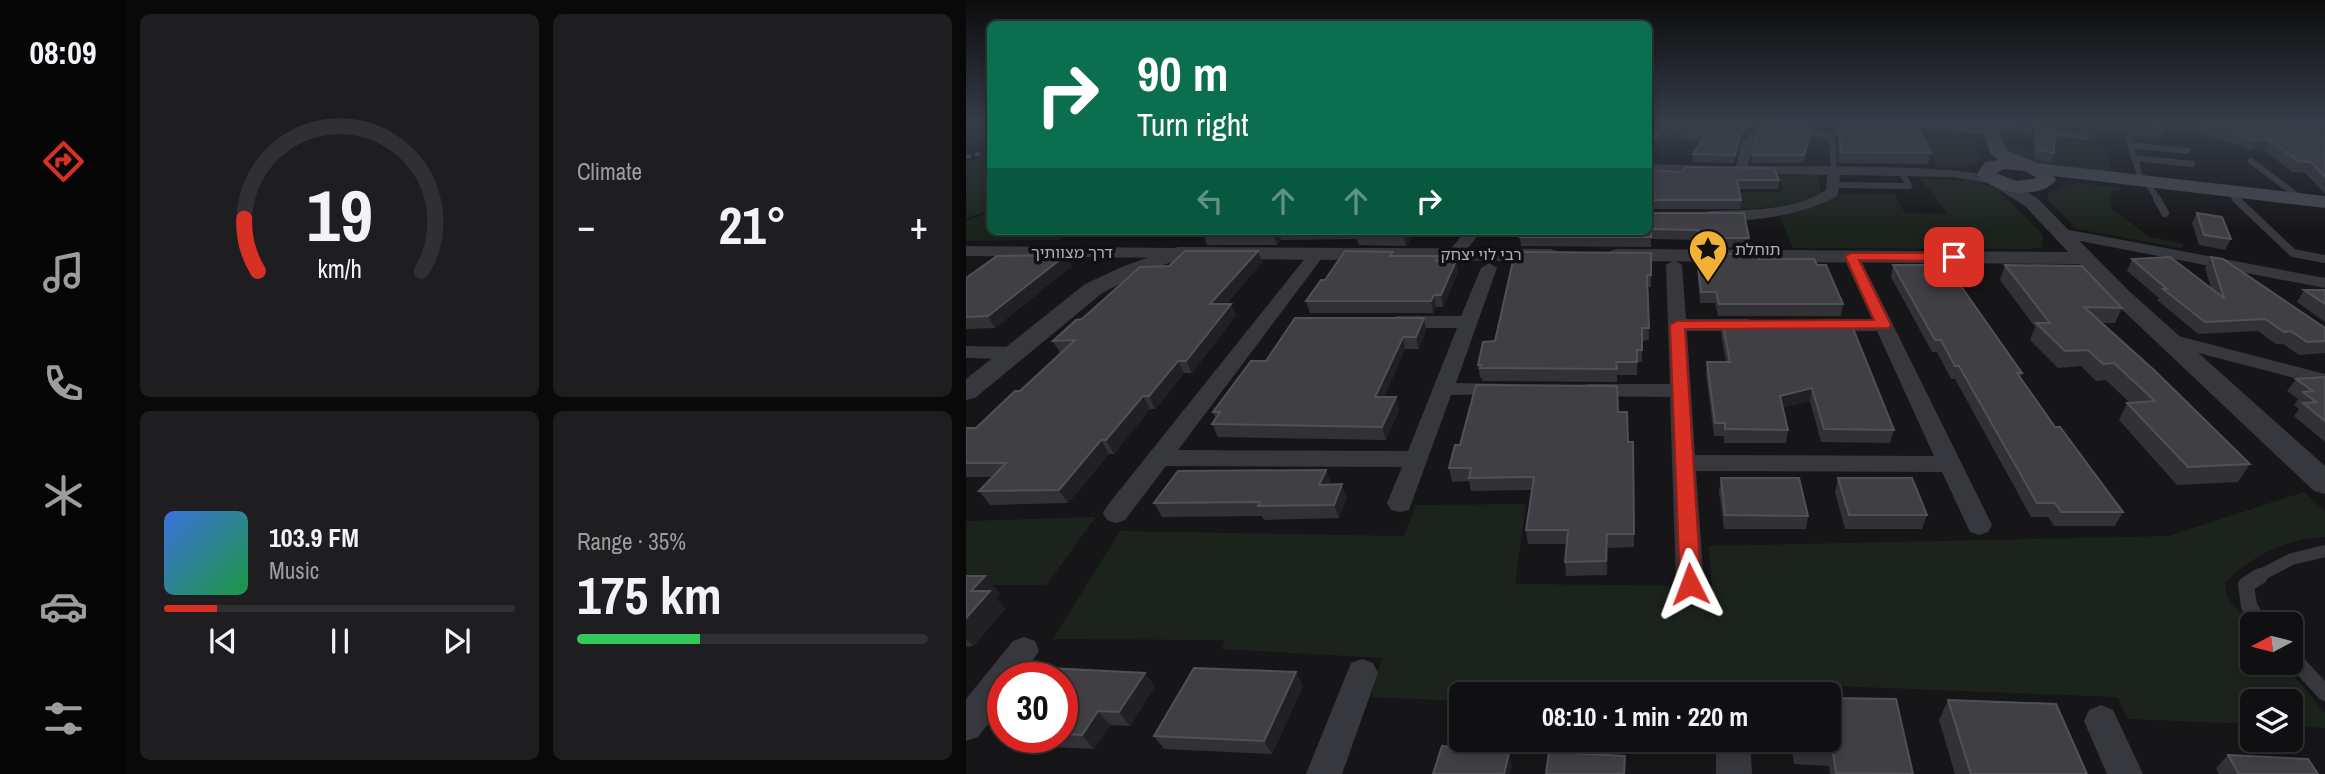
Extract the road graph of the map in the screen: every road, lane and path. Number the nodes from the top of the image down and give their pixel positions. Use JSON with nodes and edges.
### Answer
{"nodes":[{"id":1,"x":1744,"y":158,"type":"edge"},
{"id":2,"x":1833,"y":158,"type":"edge"},
{"id":3,"x":1993,"y":158,"type":"edge"},
{"id":4,"x":2134,"y":158,"type":"edge"},
{"id":5,"x":2135,"y":158,"type":"edge"},
{"id":6,"x":2251,"y":161,"type":"dead end"},
{"id":7,"x":2192,"y":164,"type":"dead end"},
{"id":8,"x":1652,"y":168,"type":"edge"},
{"id":9,"x":1741,"y":170,"type":"junction"},
{"id":10,"x":1994,"y":170,"type":"junction"},
{"id":11,"x":1834,"y":178,"type":"junction"},
{"id":12,"x":2034,"y":181,"type":"junction"},
{"id":13,"x":2145,"y":182,"type":"junction"},
{"id":14,"x":2228,"y":191,"type":"junction"},
{"id":15,"x":2303,"y":200,"type":"junction"},
{"id":16,"x":2325,"y":202,"type":"edge"},
{"id":17,"x":2165,"y":213,"type":"dead end"},
{"id":18,"x":1693,"y":216,"type":"edge"},
{"id":19,"x":2059,"y":233,"type":"junction"},
{"id":20,"x":1471,"y":235,"type":"edge"},
{"id":21,"x":966,"y":251,"type":"edge"},
{"id":22,"x":1178,"y":253,"type":"junction"},
{"id":23,"x":1317,"y":254,"type":"junction"},
{"id":24,"x":1454,"y":254,"type":"junction"},
{"id":25,"x":1851,"y":256,"type":"junction"},
{"id":26,"x":2083,"y":258,"type":"junction"},
{"id":27,"x":2325,"y":259,"type":"edge"},
{"id":28,"x":1674,"y":265,"type":"dead end"},
{"id":29,"x":2232,"y":265,"type":"junction"},
{"id":30,"x":1489,"y":268,"type":"dead end"},
{"id":31,"x":2325,"y":283,"type":"edge"},
{"id":32,"x":2263,"y":288,"type":"edge"},
{"id":33,"x":1265,"y":321,"type":"junction"},
{"id":34,"x":1292,"y":321,"type":"edge"},
{"id":35,"x":1373,"y":322,"type":"edge"},
{"id":36,"x":1468,"y":322,"type":"junction"},
{"id":37,"x":1677,"y":325,"type":"junction"},
{"id":38,"x":1774,"y":325,"type":"edge"},
{"id":39,"x":1801,"y":325,"type":"edge"},
{"id":40,"x":1884,"y":325,"type":"junction"},
{"id":41,"x":2167,"y":339,"type":"junction"},
{"id":42,"x":966,"y":352,"type":"edge"},
{"id":43,"x":1014,"y":353,"type":"junction"},
{"id":44,"x":2325,"y":380,"type":"edge"},
{"id":45,"x":1443,"y":389,"type":"junction"},
{"id":46,"x":1527,"y":390,"type":"edge"},
{"id":47,"x":1569,"y":390,"type":"edge"},
{"id":48,"x":1680,"y":391,"type":"junction"},
{"id":49,"x":966,"y":392,"type":"edge"},
{"id":50,"x":1160,"y":458,"type":"junction"},
{"id":51,"x":1417,"y":459,"type":"junction"},
{"id":52,"x":1684,"y":463,"type":"junction"},
{"id":53,"x":1950,"y":464,"type":"junction"},
{"id":54,"x":2325,"y":482,"type":"edge"},
{"id":55,"x":1400,"y":503,"type":"dead end"},
{"id":56,"x":1116,"y":513,"type":"dead end"},
{"id":57,"x":1979,"y":525,"type":"dead end"},
{"id":58,"x":2325,"y":551,"type":"edge"},
{"id":59,"x":1690,"y":584,"type":"dead end"},
{"id":60,"x":2251,"y":612,"type":"edge"},
{"id":61,"x":1024,"y":651,"type":"dead end"},
{"id":62,"x":1015,"y":662,"type":"edge"},
{"id":63,"x":2303,"y":669,"type":"edge"},
{"id":64,"x":1362,"y":673,"type":"dead end"},
{"id":65,"x":2325,"y":693,"type":"edge"},
{"id":66,"x":987,"y":698,"type":"edge"},
{"id":67,"x":2101,"y":721,"type":"dead end"},
{"id":68,"x":966,"y":725,"type":"edge"},
{"id":69,"x":1733,"y":752,"type":"edge"},
{"id":70,"x":1324,"y":774,"type":"edge"},
{"id":71,"x":1734,"y":774,"type":"edge"},
{"id":72,"x":2125,"y":774,"type":"edge"}],
"edges":[{"from":1,"to":9,"type":"street"},
{"from":2,"to":11,"type":"lane"},
{"from":3,"to":10,"type":"main road"},
{"from":4,"to":13,"type":"lane"},
{"from":5,"to":7,"type":"lane"},
{"from":6,"to":15,"type":"lane"},
{"from":8,"to":9,"type":"street"},
{"from":9,"to":11,"type":"street"},
{"from":10,"to":11,"type":"street"},
{"from":10,"to":12,"type":"main road"},
{"from":10,"to":12,"type":"street"},
{"from":11,"to":18,"type":"street"},
{"from":12,"to":13,"type":"main road"},
{"from":12,"to":19,"type":"street"},
{"from":13,"to":14,"type":"main road"},
{"from":13,"to":17,"type":"lane"},
{"from":14,"to":15,"type":"main road"},
{"from":14,"to":27,"type":"lane"},
{"from":15,"to":16,"type":"main road"},
{"from":19,"to":26,"type":"street"},
{"from":19,"to":29,"type":"street"},
{"from":20,"to":24,"type":"street"},
{"from":21,"to":22,"type":"street","name":"דרך מצוותיך"},
{"from":22,"to":23,"type":"street","name":"רבי לוי יצחק"},
{"from":22,"to":43,"type":"street","name":"רבי לוי יצחק"},
{"from":23,"to":24,"type":"street","name":"רבי לוי יצחק"},
{"from":23,"to":33,"type":"street"},
{"from":24,"to":25,"type":"street","name":"רבי לוי יצחק"},
{"from":25,"to":26,"type":"street","name":"רבי לוי יצחק"},
{"from":25,"to":40,"type":"street"},
{"from":26,"to":41,"type":"street"},
{"from":28,"to":37,"type":"street"},
{"from":29,"to":31,"type":"street"},
{"from":29,"to":32,"type":"street"},
{"from":30,"to":36,"type":"street"},
{"from":33,"to":34,"type":"street"},
{"from":33,"to":50,"type":"street"},
{"from":35,"to":36,"type":"street"},
{"from":36,"to":45,"type":"street"},
{"from":37,"to":38,"type":"street"},
{"from":37,"to":48,"type":"street"},
{"from":39,"to":40,"type":"street"},
{"from":40,"to":53,"type":"street"},
{"from":41,"to":44,"type":"street"},
{"from":41,"to":54,"type":"street"},
{"from":42,"to":43,"type":"street"},
{"from":43,"to":49,"type":"street","name":"רבי לוי יצחק"},
{"from":45,"to":46,"type":"street"},
{"from":45,"to":51,"type":"street"},
{"from":47,"to":48,"type":"street"},
{"from":48,"to":52,"type":"street"},
{"from":50,"to":51,"type":"street"},
{"from":50,"to":56,"type":"street"},
{"from":51,"to":55,"type":"street"},
{"from":52,"to":53,"type":"street"},
{"from":52,"to":59,"type":"street"},
{"from":53,"to":57,"type":"street"},
{"from":58,"to":60,"type":"lane"},
{"from":61,"to":62,"type":"street"},
{"from":63,"to":65,"type":"lane"},
{"from":64,"to":70,"type":"street"},
{"from":66,"to":68,"type":"street"},
{"from":67,"to":72,"type":"street"},
{"from":69,"to":71,"type":"street"}]}
